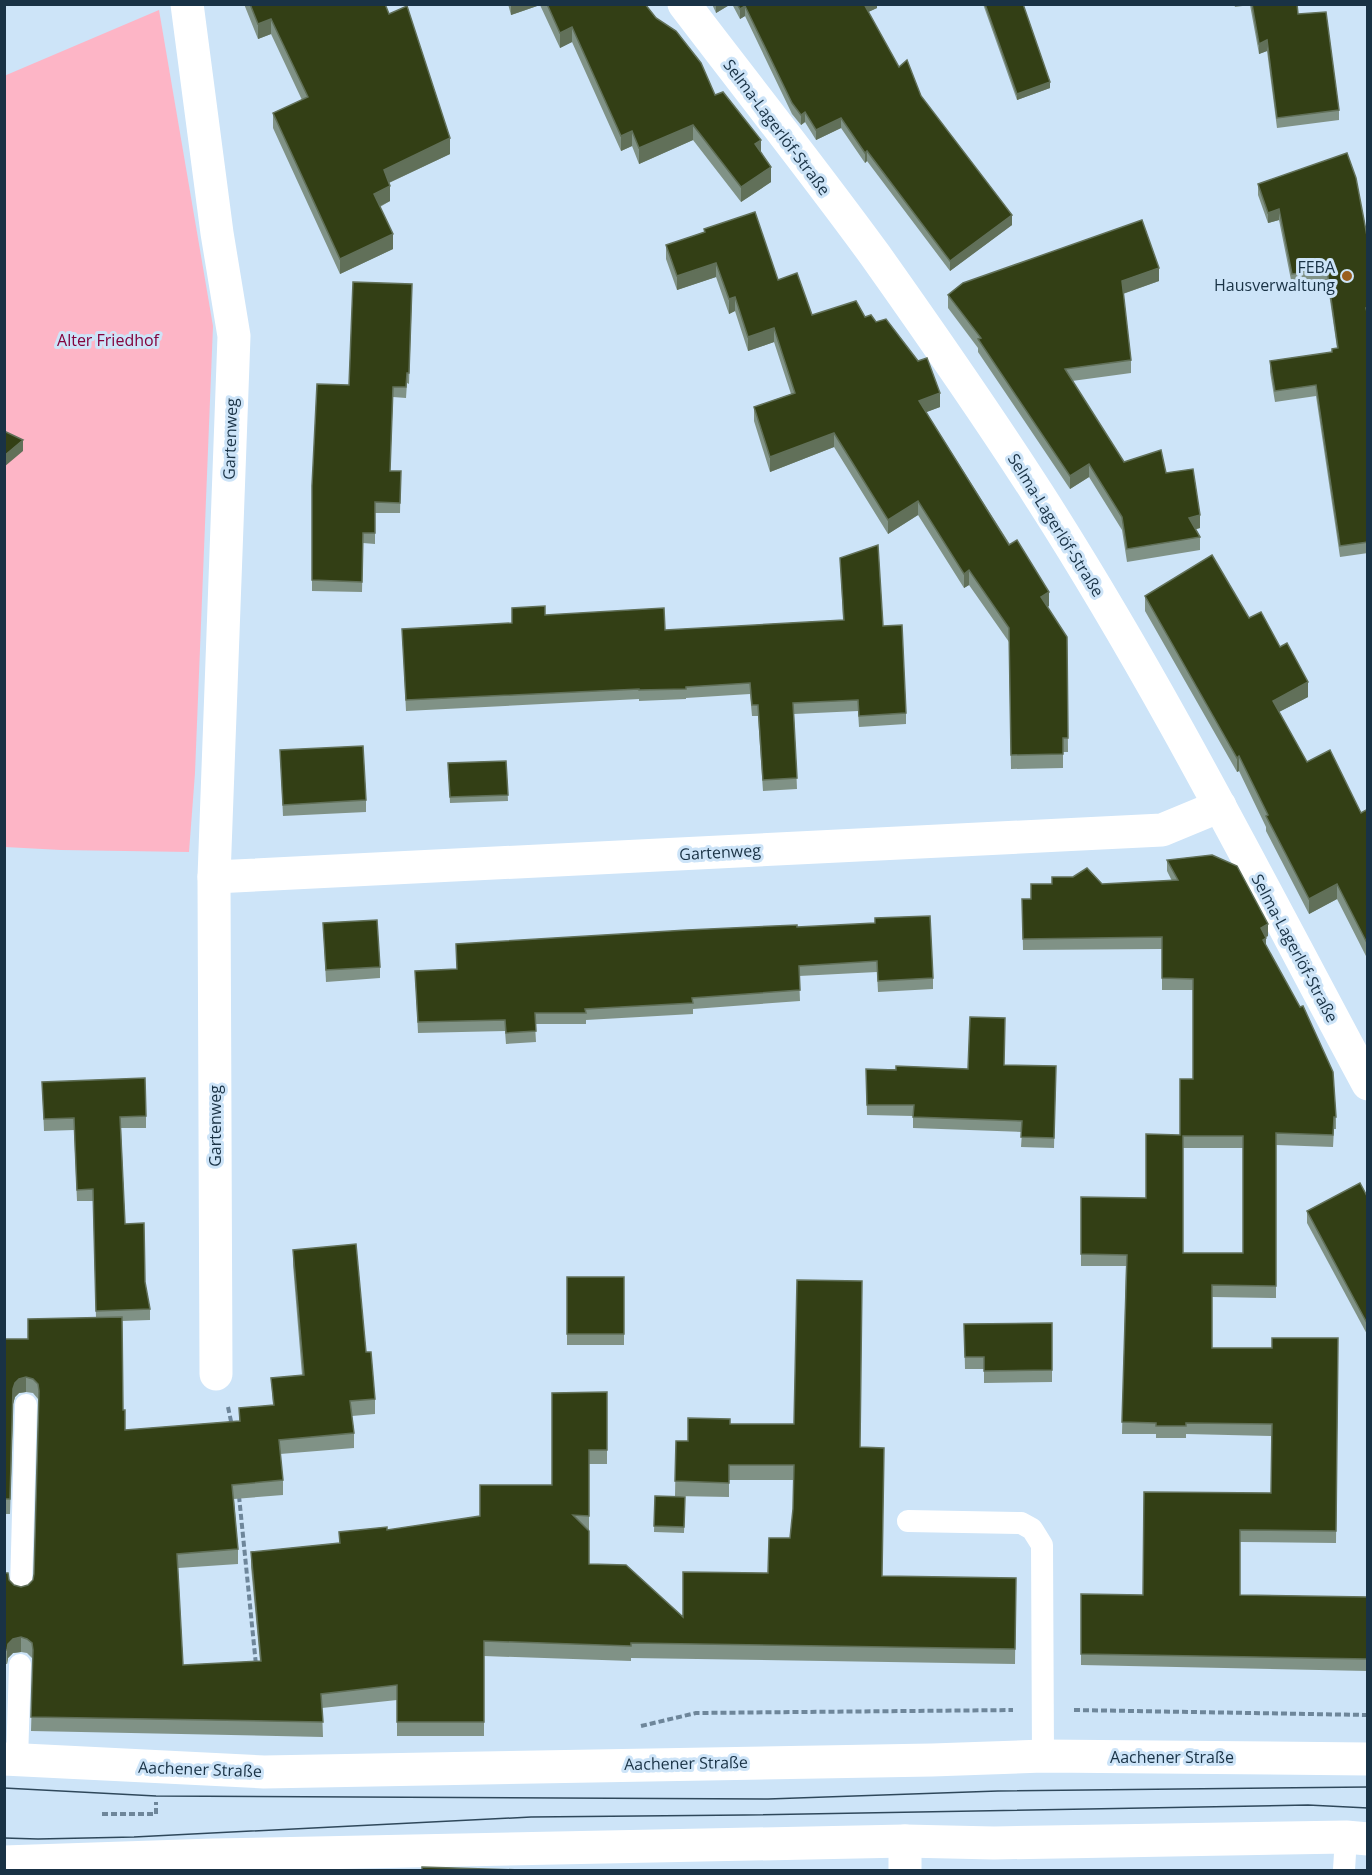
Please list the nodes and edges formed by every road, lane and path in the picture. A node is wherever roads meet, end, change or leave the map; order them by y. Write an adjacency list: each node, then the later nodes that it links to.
1 (187, 4): 4 (street, Gartenweg)
2 (684, 4): 3 (street, Selma-Lagerlöf-Straße)
3 (1220, 806): 4 (street, Gartenweg); 5 (street, Selma-Lagerlöf-Straße)
4 (214, 877): 6 (street, Gartenweg)
5 (1368, 1084)
6 (216, 1374): 8 (path)
7 (26, 1405): 11 (lane)
8 (232, 1427)
9 (238, 1485): 13 (path)
10 (908, 1521): 14 (lane)
11 (21, 1588)
12 (20, 1665): 15 (lane)
13 (256, 1671)
14 (1043, 1756): 15 (street, Aachener Straße); 16 (street, Aachener Straße)
15 (11, 1759)
16 (1368, 1760)
17 (1357, 1838): 18 (street); 21 (lane)
18 (905, 1856): 20 (street)
19 (4, 1862): 20 (street)
20 (212, 1863)
21 (1344, 1870)

